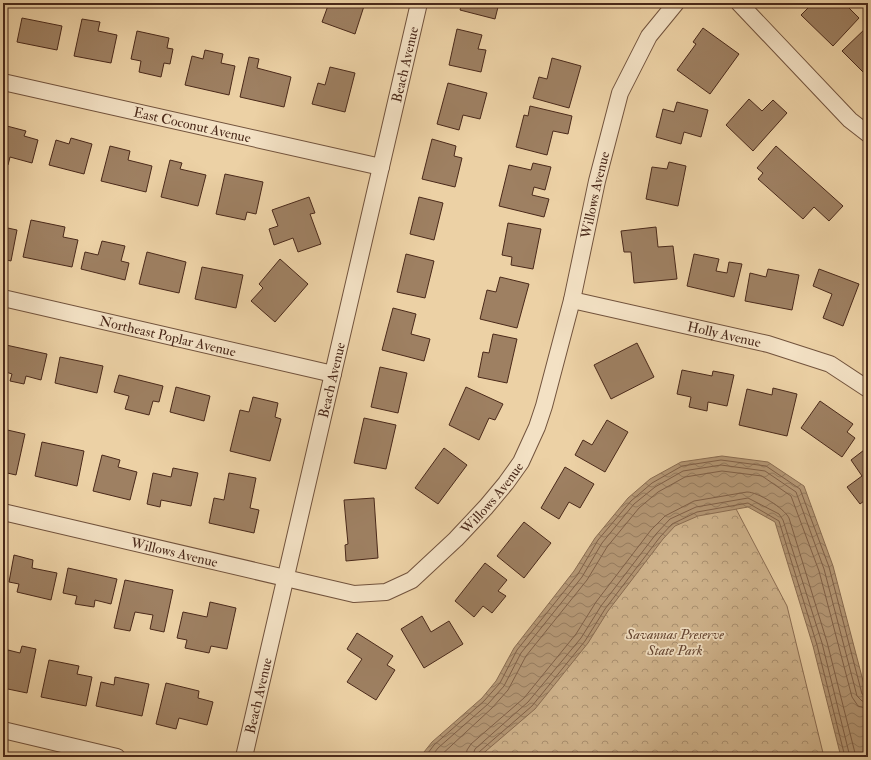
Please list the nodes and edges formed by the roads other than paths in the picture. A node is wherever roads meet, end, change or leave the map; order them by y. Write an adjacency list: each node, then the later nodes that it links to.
1 (419, 3): 6 (street, Beach Avenue)
2 (676, 3): 8 (street, Willows Avenue)
3 (740, 3): 5 (street)
4 (3, 82): 6 (street, East Coconut Avenue)
5 (868, 134)
6 (381, 167): 9 (street, Beach Avenue)
7 (3, 298): 9 (street, Northeast Poplar Avenue)
8 (572, 300): 10 (street, Holly Avenue); 12 (street, Willows Avenue)
9 (333, 374): 12 (street, Beach Avenue)
10 (868, 389)
11 (3, 512): 12 (street, Willows Avenue)
12 (286, 579): 15 (street, Beach Avenue)
13 (3, 730): 14 (street)
14 (117, 757)
15 (244, 757)

